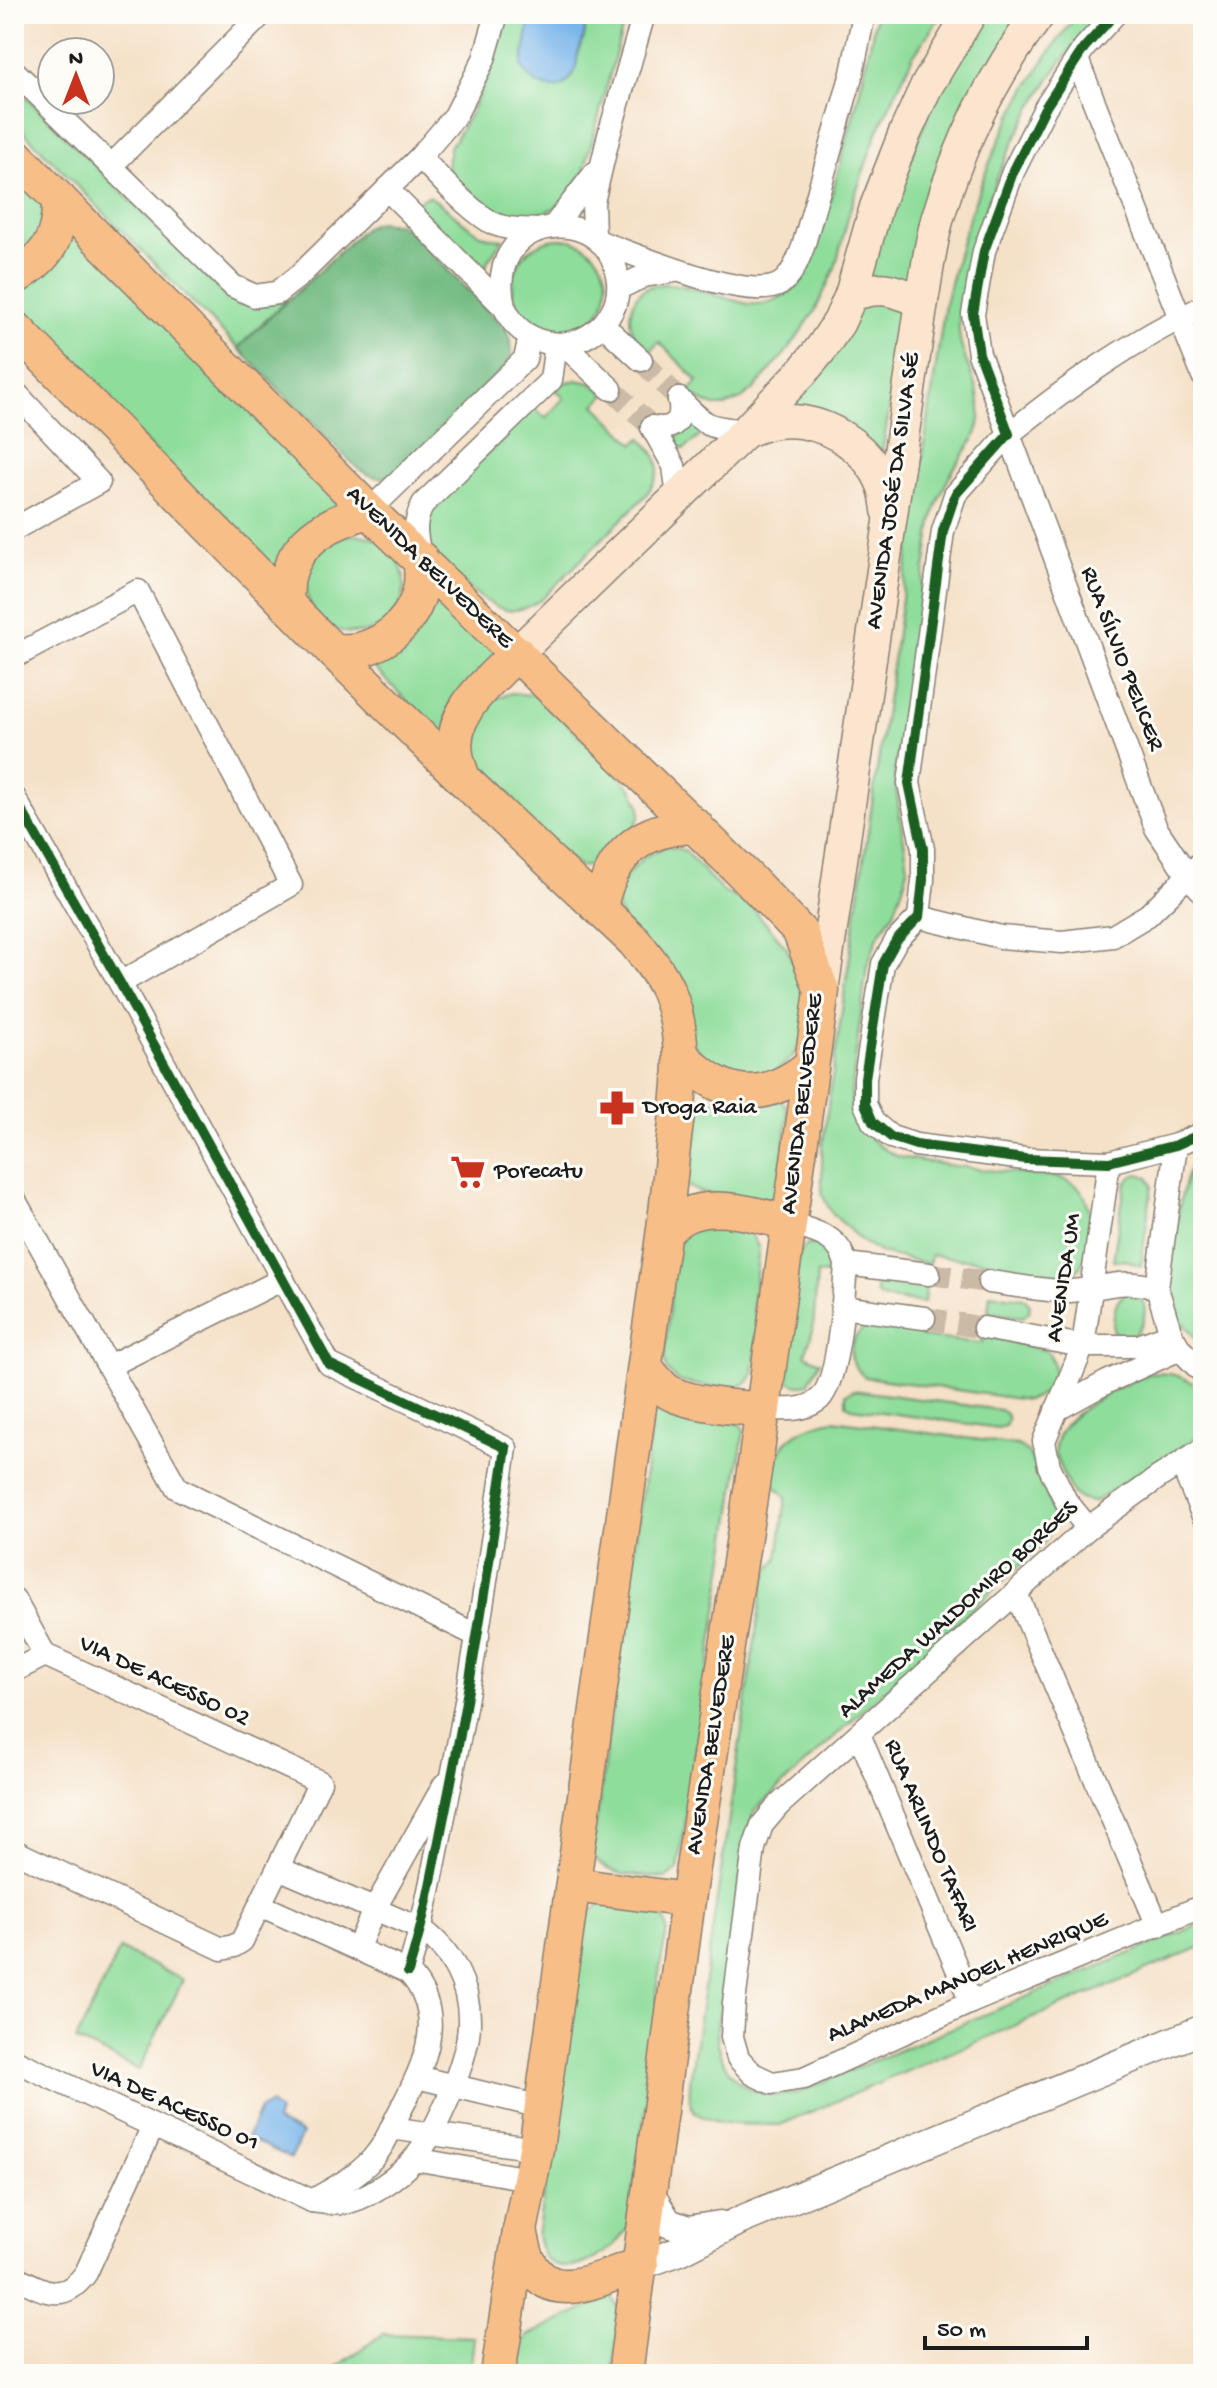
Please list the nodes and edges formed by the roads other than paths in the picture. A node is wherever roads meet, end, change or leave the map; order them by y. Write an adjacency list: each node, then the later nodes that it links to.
1 (262, 14): 13 (street)
2 (497, 14): 12 (street)
3 (644, 14): 10 (street)
4 (864, 14): 18 (street)
5 (970, 14): 21 (main road)
6 (1039, 14): 22 (main road, AVENIDA JOSÉ DA SILVA SÉ)
7 (1115, 14): 8 (street, RUA SÍLVIO PELICER)
8 (1077, 59): 25 (street); 35 (street, RUA SÍLVIO PELICER)
9 (14, 71): 13 (street)
10 (609, 135): 16 (street); 17 (street)
11 (14, 154): 15 (main road, AVENIDA BELVEDERE)
12 (420, 157): 14 (street); 16 (street)
13 (111, 166): 14 (street)
14 (387, 189): 23 (street)
15 (59, 199): 19 (main road); 37 (main road, AVENIDA BELVEDERE)
16 (546, 228): 17 (street); 23 (street)
17 (597, 240): 18 (street); 20 (street)
18 (684, 271): 20 (street)
19 (14, 278)
20 (619, 288): 26 (street)
21 (851, 295): 22 (main road); 34 (main road)
22 (922, 301): 38 (main road, AVENIDA JOSÉ DA SILVA SÉ)
23 (504, 307): 28 (street)
24 (1203, 307): 25 (street)
25 (1181, 317): 31 (street); 35 (street)
26 (603, 325): 29 (street); 30 (street)
27 (14, 327): 41 (main road)
28 (530, 336): 29 (street); 37 (street)
29 (560, 344): 32 (street); 40 (street)
30 (641, 360)
31 (1203, 376)
32 (611, 389)
33 (14, 391): 39 (street)
34 (746, 431): 36 (main road); 36 (street); 38 (main road)
35 (1009, 434): 48 (street, RUA SÍLVIO PELICER); 50 (street)
36 (678, 497): 43 (main road)
37 (369, 511): 40 (main road, AVENIDA BELVEDERE); 41 (main road)
38 (890, 517): 52 (main road, AVENIDA JOSÉ DA SILVA SÉ)
39 (14, 529)
40 (421, 559): 42 (main road); 43 (main road, AVENIDA BELVEDERE)
41 (286, 604): 42 (main road)
42 (333, 651): 45 (main road)
43 (517, 653): 45 (main road); 47 (main road, AVENIDA BELVEDERE)
44 (14, 657): 51 (street)
45 (463, 779): 49 (main road)
46 (14, 797): 51 (street)
47 (696, 826): 49 (main road); 52 (main road, AVENIDA BELVEDERE)
48 (1198, 876): 50 (street)
49 (600, 907): 53 (main road)
50 (919, 917): 57 (street)
51 (120, 983): 63 (street)
52 (822, 991): 54 (main road, AVENIDA BELVEDERE)
53 (682, 1056): 54 (main road); 60 (main road)
54 (811, 1065): 59 (main road, AVENIDA BELVEDERE)
55 (1203, 1133): 56 (street)
56 (1176, 1145): 57 (street); 66 (street)
57 (1109, 1162): 65 (street, AVENIDA UM)
58 (14, 1199): 72 (street)
59 (788, 1223): 60 (main road); 61 (street); 75 (main road, AVENIDA BELVEDERE)
60 (665, 1230): 73 (main road)
61 (846, 1264): 62 (street); 67 (street)
62 (929, 1274)
63 (283, 1279): 72 (street); 83 (street)
64 (989, 1282): 65 (street)
65 (1093, 1287): 66 (street); 71 (street, AVENIDA UM)
66 (1157, 1288): 70 (street)
67 (842, 1307): 68 (street); 75 (street)
68 (924, 1318)
69 (984, 1328): 71 (street)
70 (1176, 1342): 71 (street); 74 (street); 76 (street)
71 (1083, 1346): 76 (street, AVENIDA UM)
72 (109, 1366): 83 (street)
73 (645, 1367): 75 (main road); 90 (main road)
74 (1203, 1373)
75 (763, 1409): 91 (main road, AVENIDA BELVEDERE)
76 (1056, 1410): 80 (street, AVENIDA UM)
77 (1203, 1449): 78 (street, ALAMEDA WALDOMIRO BORGES)
78 (1181, 1463): 79 (street); 80 (street, ALAMEDA WALDOMIRO BORGES)
79 (1203, 1516)
80 (1088, 1528): 81 (street, ALAMEDA WALDOMIRO BORGES)
81 (1016, 1593): 86 (street, ALAMEDA WALDOMIRO BORGES); 95 (street)
82 (14, 1599): 84 (street, VIA DE ACESSO 02)
83 (478, 1636): 87 (street)
84 (45, 1655): 85 (street); 89 (street, VIA DE ACESSO 02)
85 (14, 1671)
86 (859, 1734): 99 (street, RUA ARLINDO TAFARI); 102 (street, ALAMEDA WALDOMIRO BORGES)
87 (454, 1767): 94 (street); 96 (street)
88 (14, 1851): 92 (street)
89 (278, 1868): 92 (street); 94 (street)
90 (573, 1885): 91 (main road); 105 (main road)
91 (688, 1900): 111 (main road, AVENIDA BELVEDERE)
92 (260, 1905): 97 (street)
93 (1203, 1906): 95 (street, ALAMEDA MANOEL HENRIQUE)
94 (374, 1910): 96 (street); 97 (street)
95 (1158, 1926): 99 (street, ALAMEDA MANOEL HENRIQUE)
96 (421, 1929): 98 (street); 104 (street)
97 (357, 1949): 98 (street)
98 (408, 1972): 103 (street)
99 (971, 2002): 102 (street, ALAMEDA MANOEL HENRIQUE)
100 (1203, 2029): 113 (street)
101 (14, 2060): 106 (street, VIA DE ACESSO 01)
102 (753, 2074)
103 (417, 2077): 104 (street); 107 (street)
104 (453, 2086): 105 (street); 108 (street)
105 (541, 2107): 110 (main road)
106 (153, 2126): 112 (street, VIA DE ACESSO 01); 116 (street)
107 (391, 2128): 108 (street); 112 (street)
108 (431, 2134): 109 (street); 110 (street)
109 (414, 2159): 110 (street); 112 (street)
110 (532, 2164): 114 (main road)
111 (650, 2194): 113 (street); 115 (main road, AVENIDA BELVEDERE)
112 (312, 2201)
113 (741, 2220): 115 (street)
114 (520, 2231): 115 (main road); 117 (main road)
115 (641, 2265): 118 (main road, AVENIDA BELVEDERE)
116 (14, 2276)
117 (498, 2374)
118 (625, 2374)

